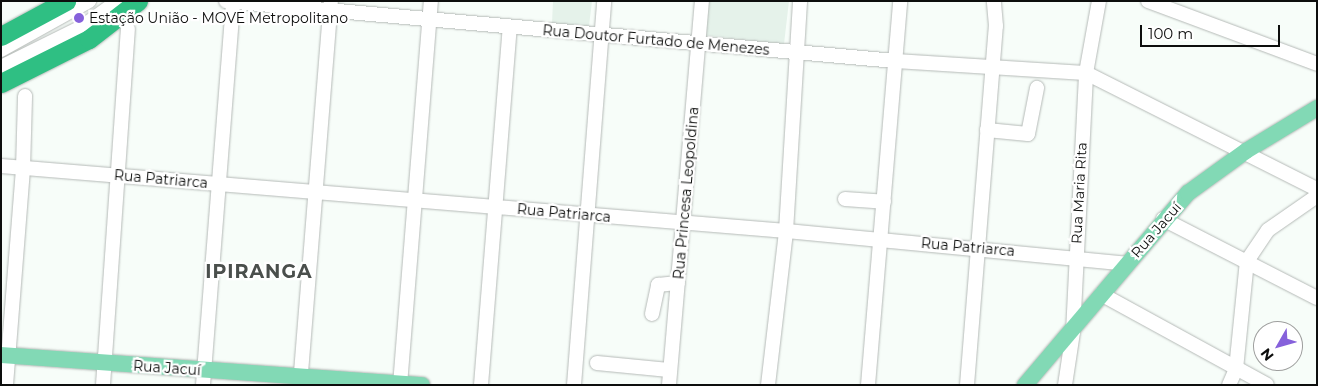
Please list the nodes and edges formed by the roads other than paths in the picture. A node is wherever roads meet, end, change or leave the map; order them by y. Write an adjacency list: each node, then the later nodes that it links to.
1 (66, 1): 19 (highway)
2 (89, 1): 22 (street)
3 (118, 1): 27 (street)
4 (138, 1): 29 (highway)
5 (226, 1): 14 (street, Rua Doutor Furtado de Menezes)
6 (431, 1): 16 (street)
7 (604, 1): 20 (street)
8 (702, 1): 21 (street, Rua Princesa Leopoldina)
9 (800, 1): 23 (street)
10 (900, 1): 24 (street)
11 (994, 1): 26 (street)
12 (1099, 1): 28 (street, Rua Maria Rita)
13 (1148, 1): 25 (street)
14 (233, 2): 15 (street, Rua Doutor Furtado de Menezes); 38 (street)
15 (331, 6): 16 (street, Rua Doutor Furtado de Menezes); 40 (street)
16 (430, 20): 17 (street, Rua Doutor Furtado de Menezes); 43 (street)
17 (510, 28): 20 (street, Rua Doutor Furtado de Menezes); 45 (street)
18 (128, 29): 37 (street)
19 (1, 36)
20 (601, 36): 21 (street, Rua Doutor Furtado de Menezes); 46 (street)
21 (699, 43): 23 (street, Rua Doutor Furtado de Menezes); 48 (street, Rua Princesa Leopoldina)
22 (1, 50)
23 (798, 51): 24 (street, Rua Doutor Furtado de Menezes); 49 (street)
24 (895, 61): 26 (street, Rua Doutor Furtado de Menezes); 44 (street)
25 (1317, 64)
26 (992, 67): 28 (street, Rua Doutor Furtado de Menezes); 33 (street)
27 (1, 68)
28 (1086, 73): 34 (street); 52 (street, Rua Maria Rita)
29 (1, 83)
30 (1037, 88): 33 (street)
31 (25, 96): 36 (street)
32 (1317, 108): 34 (main road, Rua Jacuí)
33 (987, 130): 51 (street)
34 (1246, 151): 39 (street); 47 (main road, Rua Jacuí)
35 (1, 166): 36 (street, Rua Patriarca)
36 (24, 168): 37 (street, Rua Patriarca); 60 (street)
37 (120, 174): 38 (street, Rua Patriarca); 62 (street)
38 (219, 184): 40 (street, Rua Patriarca); 65 (street)
39 (1317, 189)
40 (316, 194): 43 (street, Rua Patriarca); 66 (street)
41 (1317, 196): 53 (street)
42 (845, 198): 44 (street)
43 (415, 200): 45 (street, Rua Patriarca); 67 (street)
44 (884, 202): 50 (street)
45 (498, 207): 46 (street, Rua Patriarca); 71 (street)
46 (586, 214): 48 (street, Rua Patriarca); 72 (street)
47 (1163, 219): 53 (street); 54 (main road, Rua Jacuí)
48 (683, 223): 49 (street, Rua Patriarca); 55 (street, Rua Princesa Leopoldina)
49 (786, 231): 50 (street, Rua Patriarca); 74 (street)
50 (881, 240): 51 (street, Rua Patriarca); 75 (street)
51 (977, 248): 52 (street, Rua Patriarca); 76 (street)
52 (1076, 256): 54 (street, Rua Patriarca); 59 (street, Rua Maria Rita)
53 (1247, 262): 57 (street); 63 (street)
54 (1127, 264): 56 (main road, Rua Jacuí)
55 (678, 283): 58 (street); 64 (street, Rua Princesa Leopoldina)
56 (1101, 294): 59 (main road, Rua Jacuí); 63 (street)
57 (1317, 298)
58 (652, 314)
59 (1073, 332): 77 (main road, Rua Jacuí); 78 (street, Rua Maria Rita)
60 (5, 355): 62 (main road, Rua Jacuí); 68 (street)
61 (597, 363): 64 (street)
62 (105, 364): 65 (main road, Rua Jacuí); 69 (street)
63 (1236, 369): 79 (street); 80 (street)
64 (670, 370): 73 (street, Rua Princesa Leopoldina)
65 (204, 378): 66 (main road, Rua Jacuí)
66 (301, 380): 67 (main road, Rua Jacuí)
67 (400, 384): 70 (main road, Rua Jacuí)
68 (6, 385)
69 (103, 385)
70 (422, 385)
71 (481, 385)
72 (574, 385)
73 (669, 385)
74 (768, 385)
75 (868, 385)
76 (966, 385)
77 (1025, 385)
78 (1065, 385)
79 (1229, 385)
80 (1267, 385)

